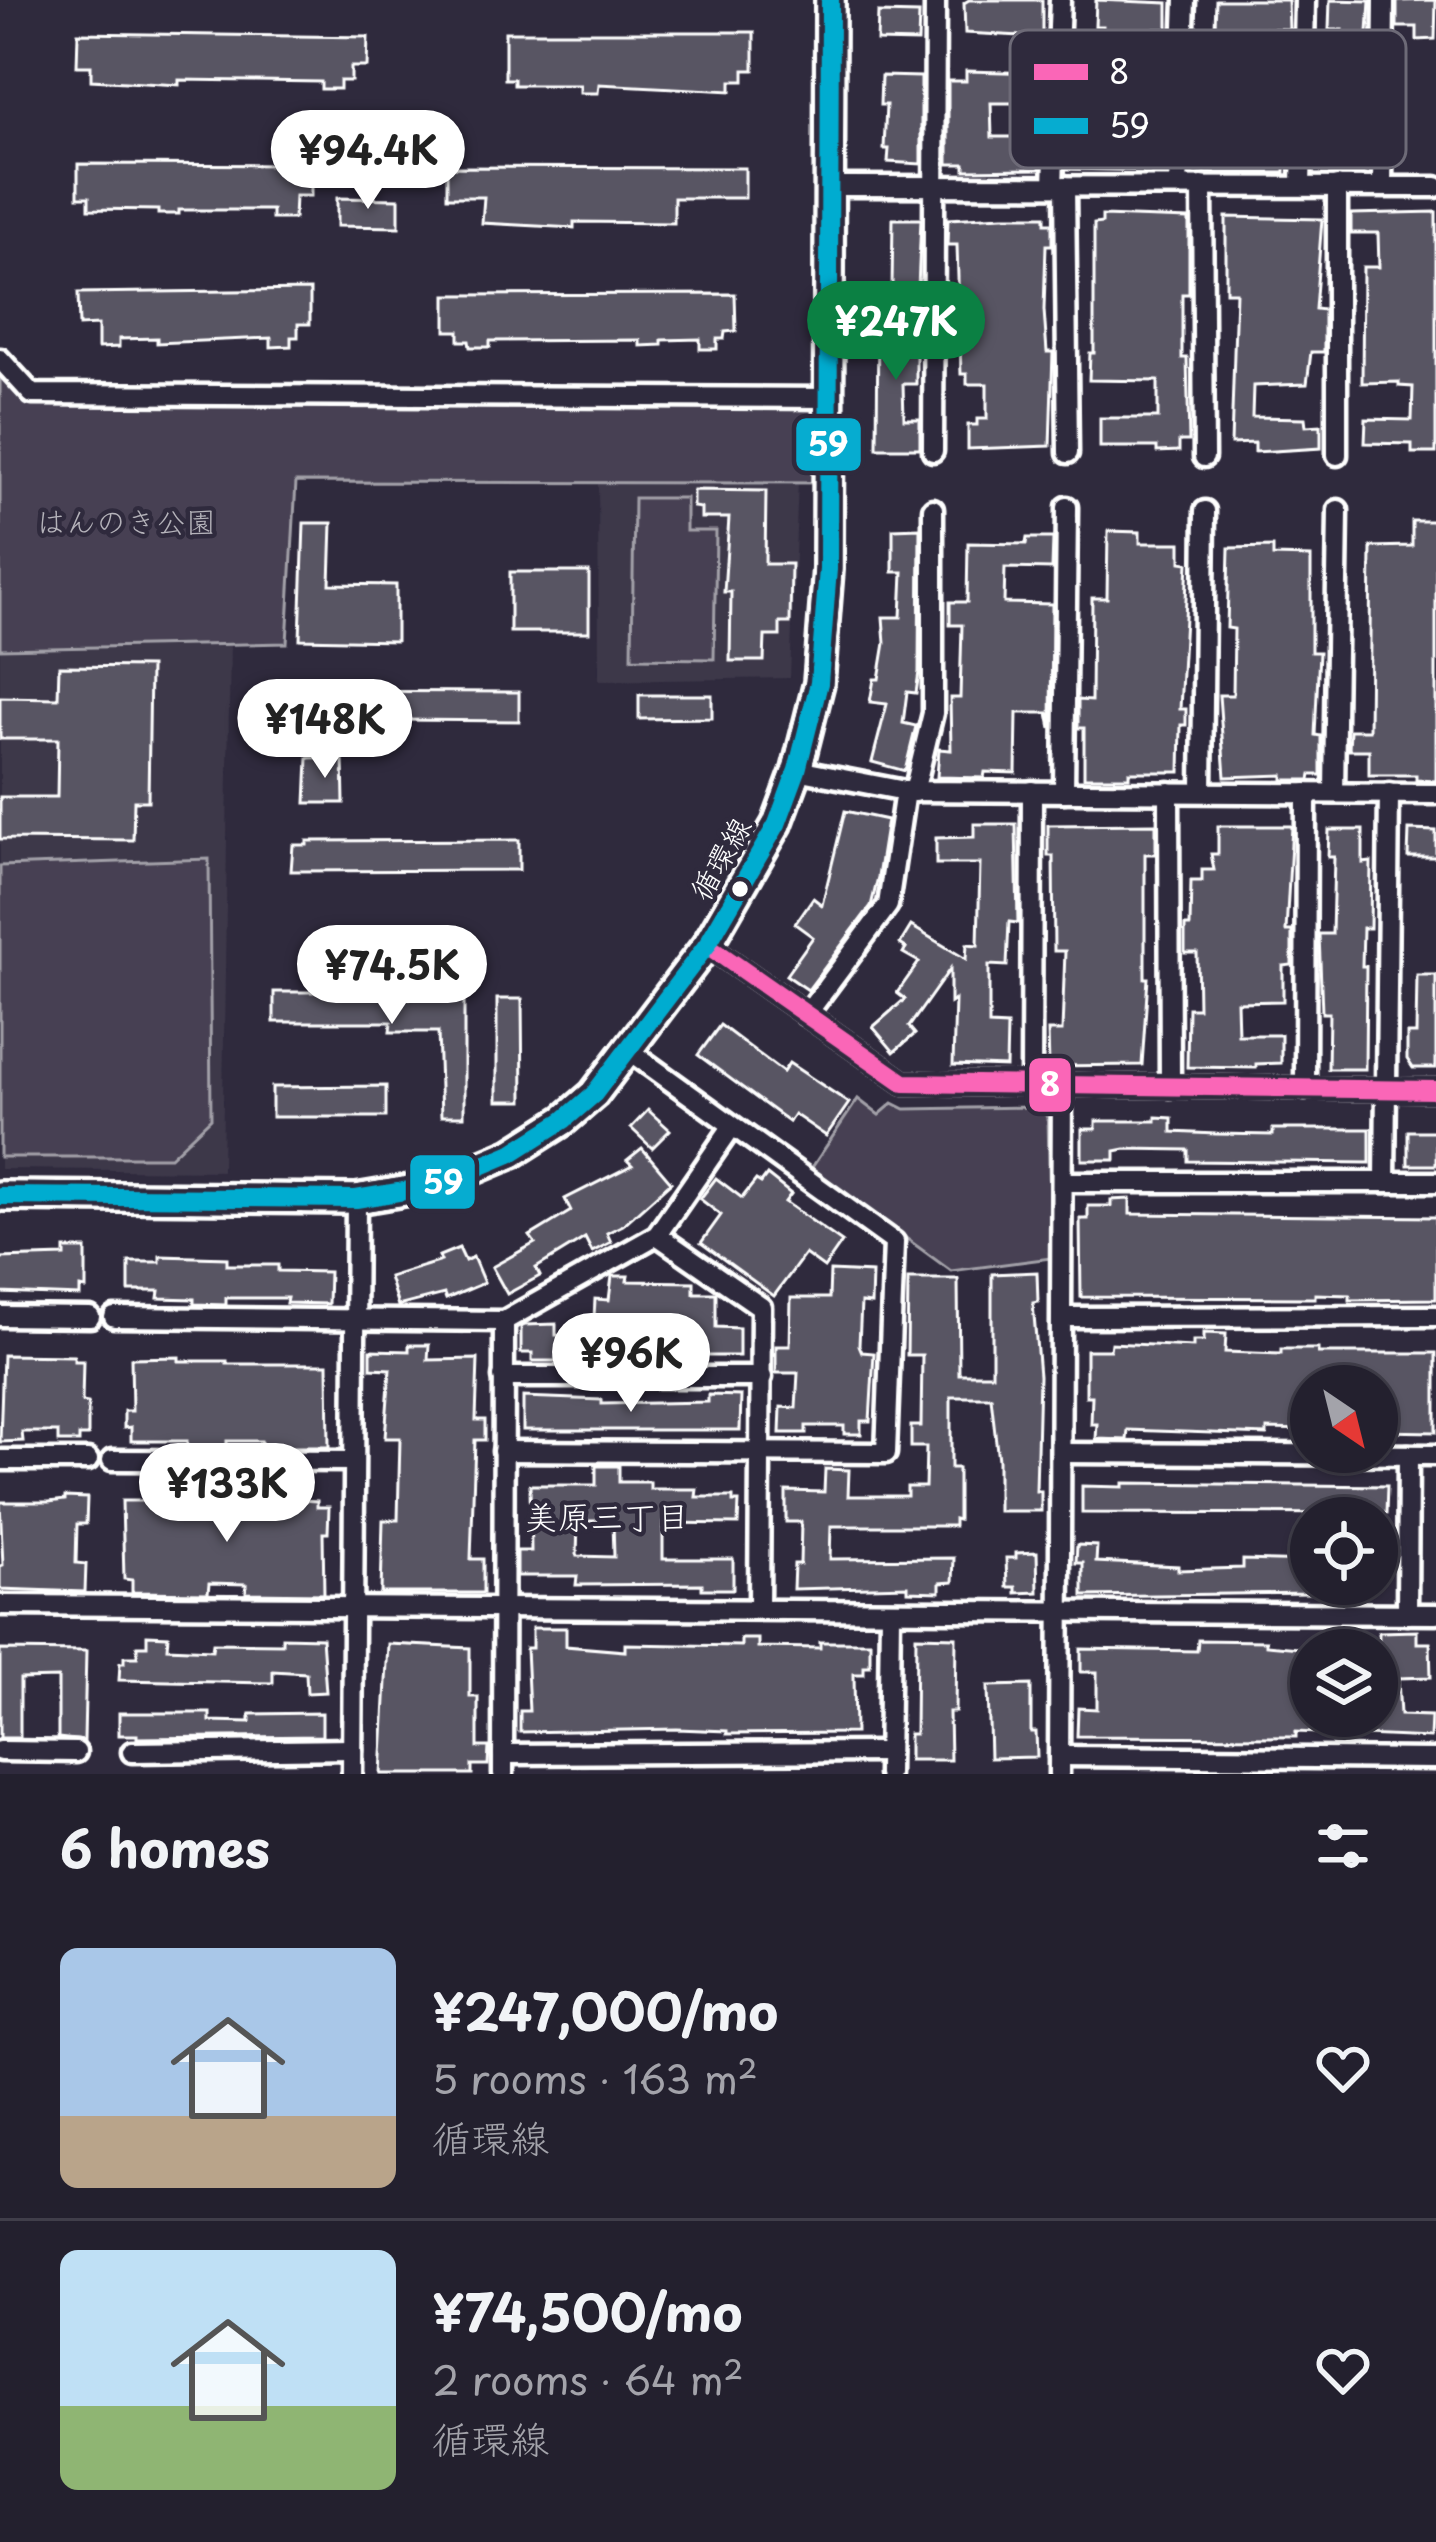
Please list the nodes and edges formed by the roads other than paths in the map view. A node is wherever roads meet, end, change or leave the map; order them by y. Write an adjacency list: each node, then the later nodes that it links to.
1 (830, 0): 17 (street, 循環線)
2 (934, 0): 15 (street)
3 (1060, 0): 7 (street)
4 (1185, 0): 8 (street)
5 (1306, 0): 9 (street)
6 (1384, 0): 10 (street)
7 (1060, 30)
8 (1184, 30)
9 (1305, 30)
10 (1384, 30)
11 (1059, 168): 16 (street)
12 (1179, 168): 18 (street)
13 (1301, 168): 20 (street)
14 (1382, 168): 22 (street)
15 (932, 185): 16 (street); 17 (street); 26 (street)
16 (1059, 185): 18 (street); 27 (street)
17 (828, 186): 25 (street, 循環線)
18 (1178, 186): 19 (street)
19 (1202, 186): 20 (street); 29 (street)
20 (1301, 186): 21 (street)
21 (1337, 186): 22 (street); 28 (street)
22 (1382, 187): 23 (street)
23 (1436, 187)
24 (0, 358): 25 (street)
25 (829, 398): 34 (street, 循環線)
26 (933, 451)
27 (1068, 453)
28 (1337, 455)
29 (1204, 457)
30 (1067, 507): 37 (street)
31 (933, 509): 36 (street)
32 (1338, 510): 41 (street)
33 (1205, 511): 39 (street)
34 (797, 770): 36 (street); 44 (street, 循環線)
35 (1032, 791): 36 (street); 37 (street); 48 (street)
36 (910, 792): 45 (street)
37 (1064, 792): 38 (street)
38 (1169, 792): 39 (street); 49 (street)
39 (1202, 793): 40 (street)
40 (1306, 793): 41 (street); 50 (street)
41 (1334, 793): 42 (street)
42 (1389, 793): 43 (street); 51 (street)
43 (1436, 794)
44 (707, 945): 45 (street); 46 (street, 循環線)
45 (806, 1015): 48 (street)
46 (628, 1050): 53 (street); 58 (street, 循環線)
47 (1062, 1086): 48 (street); 49 (street); 54 (street)
48 (1031, 1087)
49 (1170, 1087): 50 (street)
50 (1305, 1089): 51 (street)
51 (1386, 1090): 52 (street); 55 (street)
52 (1436, 1090)
53 (731, 1128): 59 (street); 70 (street)
54 (1064, 1182): 55 (street); 61 (street)
55 (1385, 1182): 56 (street)
56 (1436, 1182)
57 (0, 1196): 58 (street, 循環線)
58 (356, 1199): 65 (street)
59 (657, 1234): 66 (street); 68 (street)
60 (0, 1316): 63 (street)
61 (1063, 1316): 62 (street); 71 (street)
62 (1436, 1316)
63 (90, 1317)
64 (114, 1317): 65 (street)
65 (353, 1319): 66 (street); 77 (street)
66 (504, 1321): 67 (street)
67 (503, 1377): 68 (street); 69 (street)
68 (762, 1377): 70 (street)
69 (503, 1451): 70 (street); 80 (street)
70 (760, 1452): 81 (street)
71 (1062, 1453): 72 (street); 82 (street)
72 (1408, 1455): 73 (street); 84 (street)
73 (1436, 1455)
74 (0, 1460): 75 (street)
75 (88, 1460)
76 (112, 1460): 77 (street)
77 (353, 1461): 79 (street)
78 (0, 1605): 79 (street)
79 (351, 1607): 80 (street); 86 (street)
80 (503, 1608): 81 (street); 92 (street)
81 (760, 1609): 83 (street)
82 (1060, 1610): 83 (street); 84 (street); 93 (street)
83 (890, 1612): 90 (street)
84 (1407, 1614): 85 (street)
85 (1436, 1614)
86 (352, 1749): 88 (street); 94 (street)
87 (0, 1751): 89 (street)
88 (132, 1751)
89 (76, 1752)
90 (889, 1752): 92 (street); 95 (street)
91 (1436, 1759): 93 (street)
92 (503, 1764)
93 (1059, 1765)
94 (352, 1774)
95 (888, 1774)

